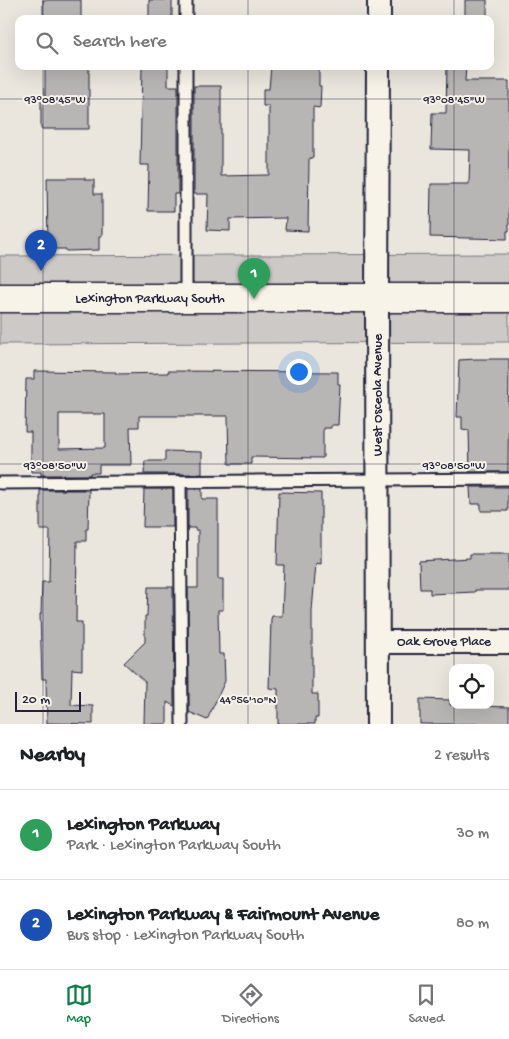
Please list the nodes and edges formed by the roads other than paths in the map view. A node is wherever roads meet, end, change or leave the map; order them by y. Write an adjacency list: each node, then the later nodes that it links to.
1 (186, 0): 3 (lane)
2 (379, 0): 4 (street)
3 (186, 15)
4 (379, 15)
5 (186, 70): 9 (lane)
6 (378, 70): 10 (street, West Osceola Avenue)
7 (0, 298): 9 (main road, Lexington Parkway South)
8 (509, 298): 10 (main road, Lexington Parkway South)
9 (186, 299): 10 (main road, Lexington Parkway South)
10 (377, 299): 11 (street, West Osceola Avenue)
11 (378, 479): 12 (lane); 14 (lane); 15 (street, West Osceola Avenue)
12 (509, 479)
13 (0, 483): 14 (lane)
14 (180, 483): 17 (lane)
15 (379, 642): 16 (street, Oak Grove Place); 18 (street, West Osceola Avenue)
16 (509, 642)
17 (182, 724)
18 (378, 724)

